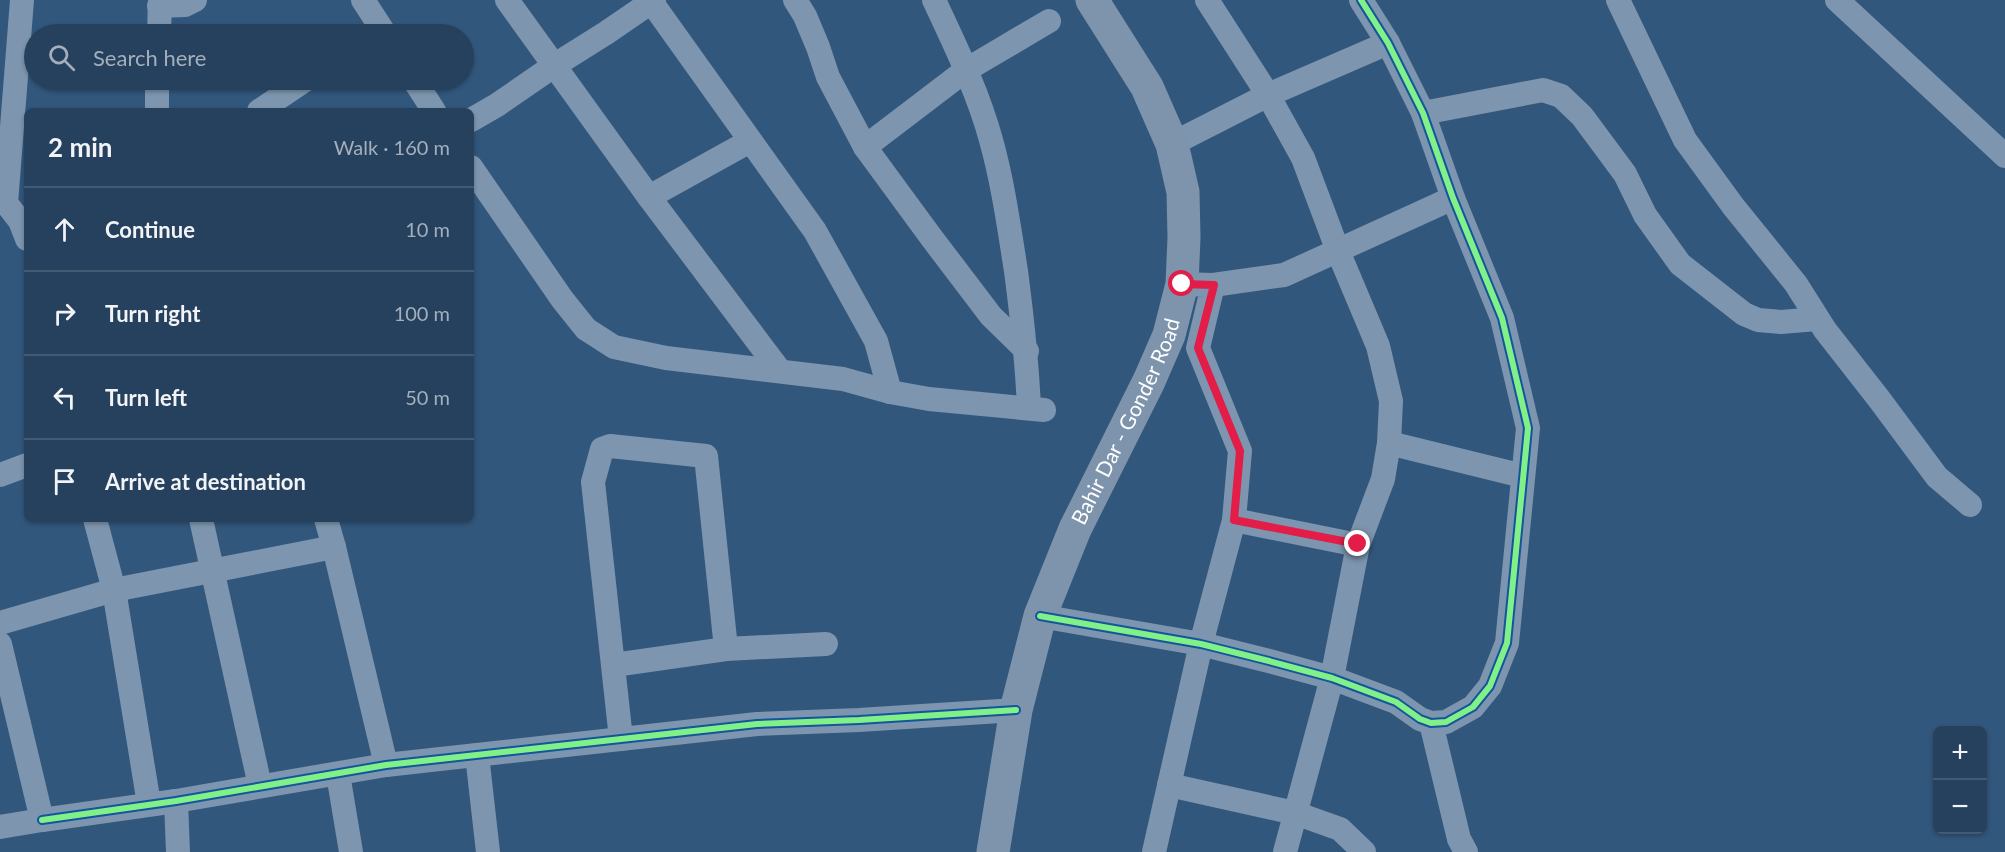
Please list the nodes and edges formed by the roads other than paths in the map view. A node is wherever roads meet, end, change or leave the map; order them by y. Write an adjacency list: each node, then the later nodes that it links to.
1 (22, 0): 36 (street)
2 (195, 0): 13 (street)
3 (363, 0): 16 (street)
4 (507, 0): 18 (street)
5 (795, 0): 31 (street)
6 (934, 0): 19 (street)
7 (1092, 0): 30 (highway, Bahir Dar - Gonder Road)
8 (1207, 0): 23 (street)
9 (1361, 0): 17 (street)
10 (1618, 0): 40 (street)
11 (1837, 0): 32 (street)
12 (652, 1): 18 (street); 29 (street)
13 (160, 3): 15 (street)
14 (1049, 21): 19 (street)
15 (159, 24)
16 (375, 24)
17 (1388, 43): 23 (street); 27 (street)
18 (555, 65): 28 (street); 34 (street)
19 (966, 70): 31 (street); 41 (street)
20 (157, 90): 24 (street)
21 (290, 90): 25 (street)
22 (420, 90): 26 (street)
23 (1268, 95): 30 (street); 38 (street)
24 (157, 108)
25 (263, 108)
26 (432, 108)
27 (1423, 112): 35 (street); 40 (street)
28 (474, 118)
29 (750, 141): 34 (street); 43 (street)
30 (1172, 144): 39 (highway, Bahir Dar - Gonder Road)
31 (865, 147): 41 (street)
32 (2005, 156)
33 (474, 171): 42 (street)
34 (650, 197): 42 (street)
35 (1453, 198): 38 (street); 47 (street)
36 (11, 201): 37 (street)
37 (24, 231)
38 (1338, 251): 39 (street); 44 (street)
39 (1198, 285): 49 (street); 57 (highway, Bahir Dar - Gonder Road)
40 (1817, 319): 48 (street)
41 (1027, 351): 43 (street)
42 (780, 371): 43 (street)
43 (890, 392)
44 (1389, 443): 47 (street); 53 (street)
45 (24, 466): 46 (street)
46 (0, 474)
47 (1524, 476): 66 (street)
48 (1970, 505)
49 (1234, 520): 53 (street); 61 (street)
50 (96, 522): 56 (street)
51 (202, 522): 55 (street)
52 (327, 522): 54 (street)
53 (1358, 544): 64 (street)
54 (334, 547): 55 (street); 69 (street)
55 (214, 572): 56 (street); 72 (street)
56 (114, 590): 58 (street); 74 (street)
57 (1041, 616): 61 (street); 65 (highway, Bahir Dar - Gonder Road)
58 (0, 623)
59 (0, 644): 76 (street)
60 (826, 644): 62 (street)
61 (1202, 644): 64 (street); 71 (street)
62 (726, 649): 63 (street); 63 (street)
63 (614, 665): 67 (street)
64 (1332, 678): 66 (street); 75 (street)
65 (1016, 710): 67 (street); 81 (highway, Bahir Dar - Gonder Road)
66 (1431, 723): 85 (street)
67 (621, 739): 68 (street)
68 (477, 755): 69 (street); 80 (street)
69 (386, 765): 70 (street)
70 (338, 774): 72 (street); 79 (street)
71 (1169, 785): 75 (street); 82 (street)
72 (260, 786): 73 (street)
73 (176, 801): 74 (street); 78 (street)
74 (149, 804): 76 (street)
75 (1295, 813): 83 (street); 84 (street)
76 (42, 820): 77 (street)
77 (0, 827)
78 (178, 852)
79 (351, 852)
80 (488, 852)
81 (993, 852)
82 (1154, 852)
83 (1285, 852)
84 (1364, 852)
85 (1466, 852)

